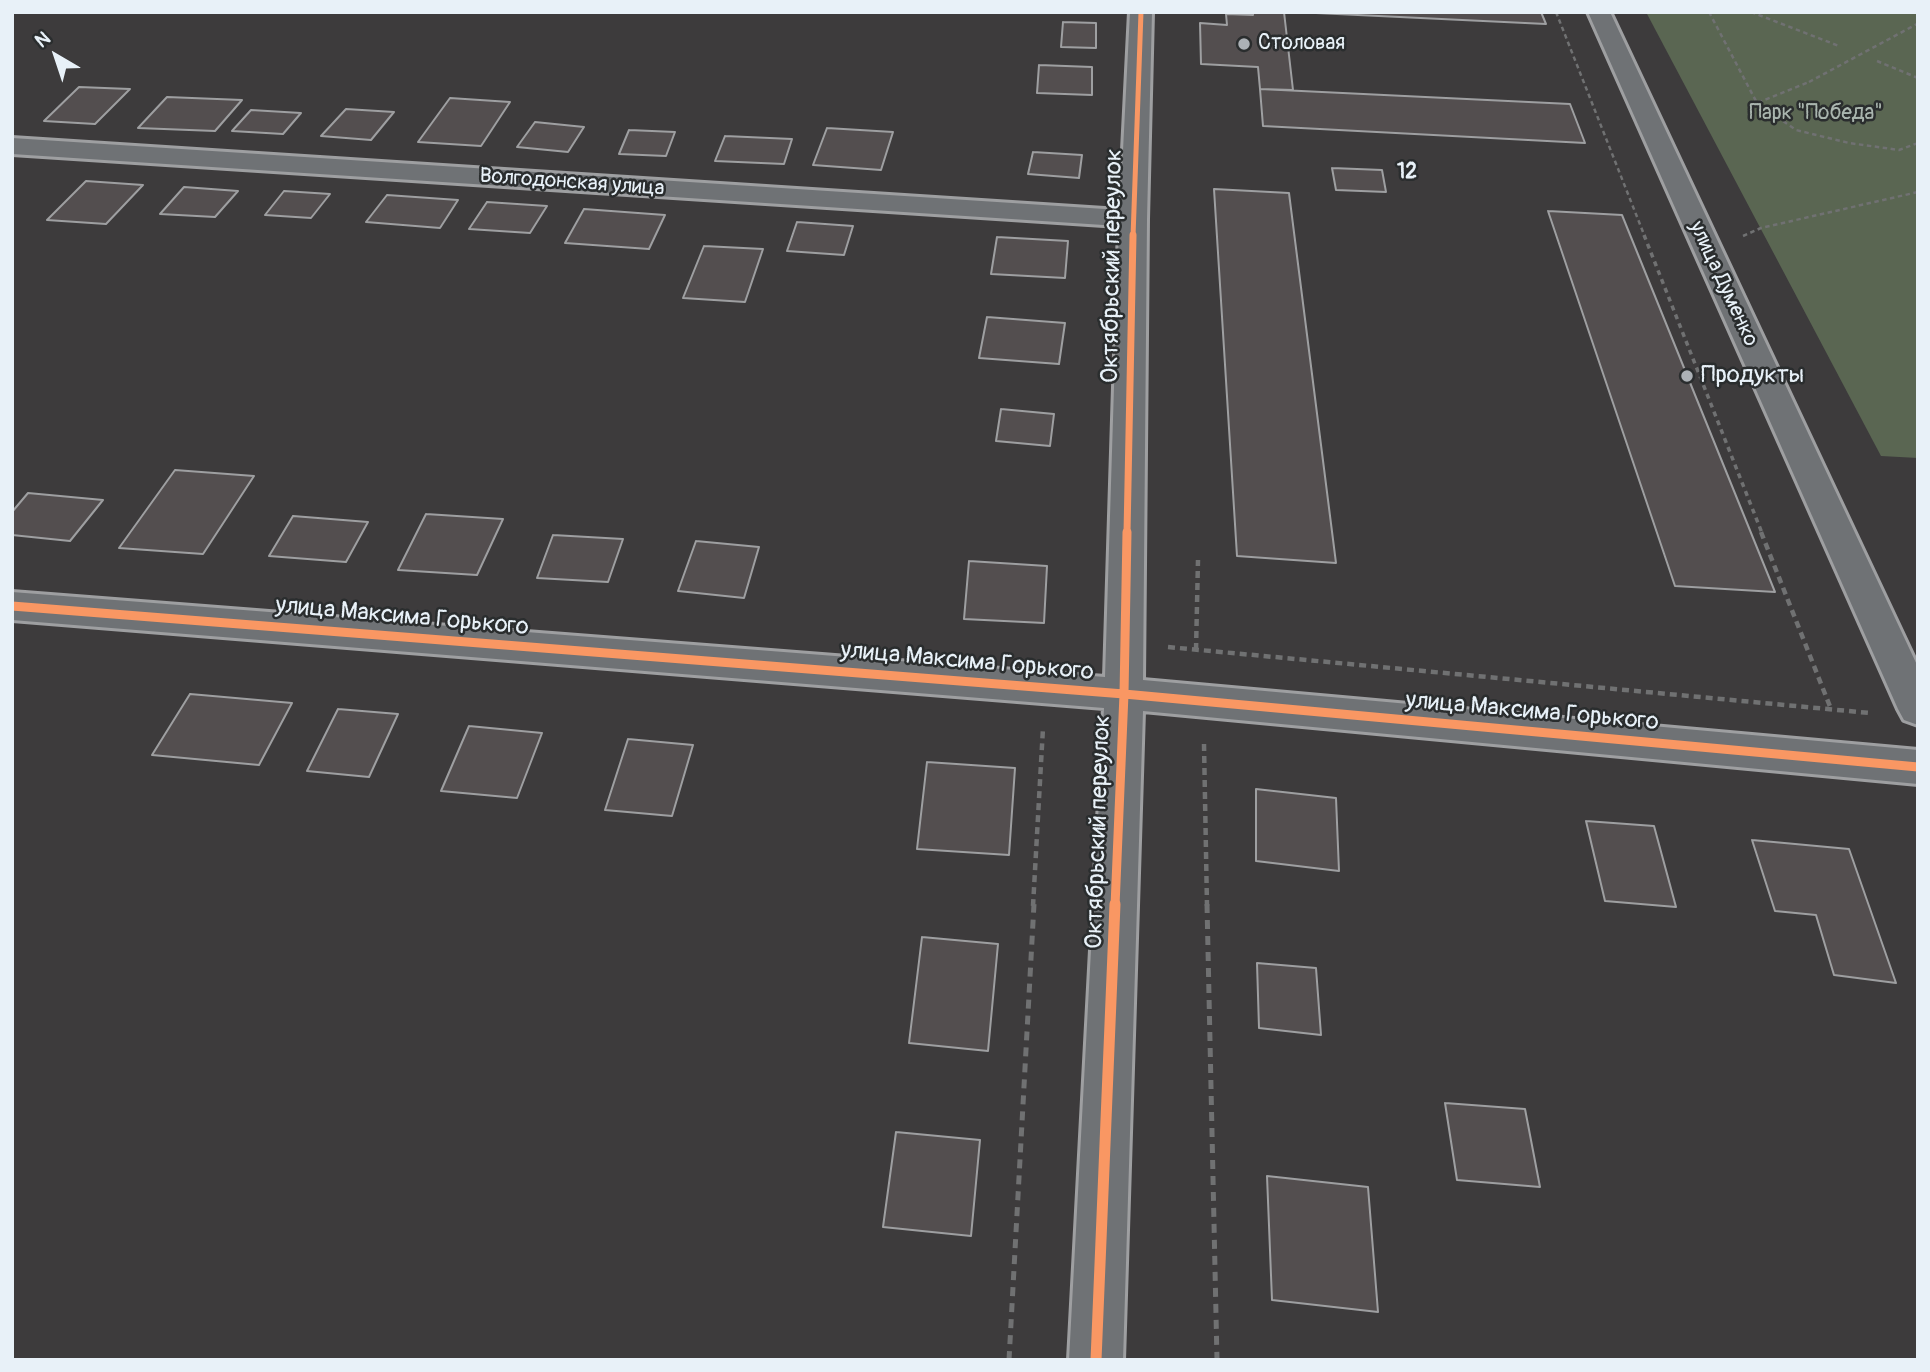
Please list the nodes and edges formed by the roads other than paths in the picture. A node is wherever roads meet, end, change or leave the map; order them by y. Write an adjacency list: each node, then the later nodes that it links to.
1 (1141, 12): 4 (street, Октябрьский переулок)
2 (1599, 12): 7 (street, улица Думенко)
3 (12, 146): 4 (street, Волгодонская улица)
4 (1133, 219): 6 (street, Октябрьский переулок)
5 (12, 606): 6 (street, улица Максима Горького)
6 (1124, 694): 8 (street, улица Максима Горького); 9 (street, Октябрьский переулок)
7 (1918, 709)
8 (1918, 767)
9 (1096, 1360)

